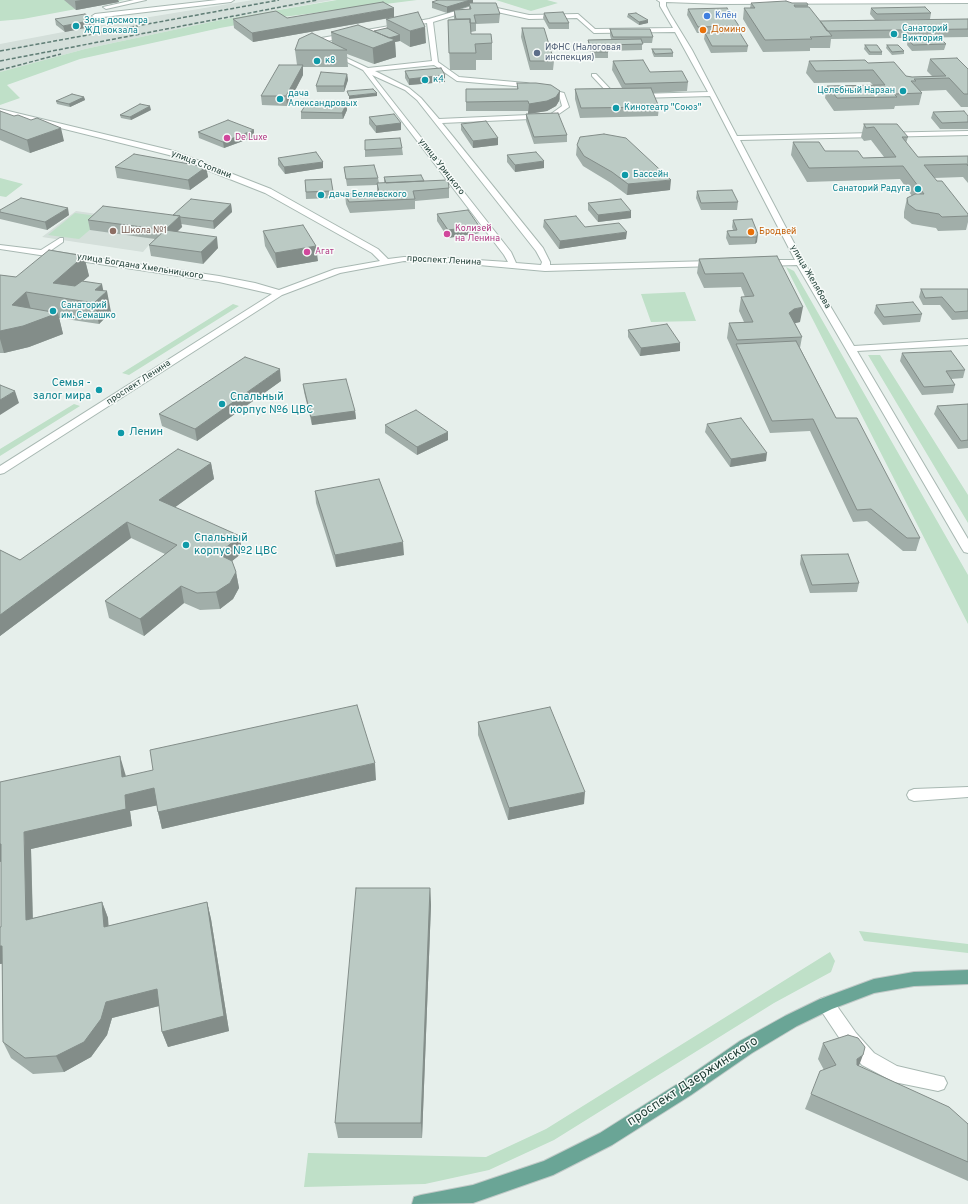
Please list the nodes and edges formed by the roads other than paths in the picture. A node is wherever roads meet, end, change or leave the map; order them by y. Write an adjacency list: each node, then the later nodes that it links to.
1 (143, 0): 8 (street)
2 (231, 0): 8 (street)
3 (660, 0): 4 (street)
4 (663, 0): 5 (street); 11 (street, улица Желябова)
5 (865, 1): 6 (street); 7 (street)
6 (968, 1)
7 (869, 9)
8 (109, 13): 9 (street)
9 (95, 16)
10 (430, 22): 11 (street); 12 (street); 14 (street)
11 (677, 30): 17 (street, улица Желябова)
12 (324, 49)
13 (331, 52): 15 (street)
14 (435, 63): 15 (street); 21 (street)
15 (366, 70): 21 (street); 31 (street, улица Урицкого)
16 (594, 75): 18 (street)
17 (712, 94): 19 (street); 23 (street, улица Желябова)
18 (627, 96)
19 (634, 96)
20 (0, 111): 27 (street, улица Стопани)
21 (438, 121): 32 (street)
22 (968, 133): 23 (street)
23 (735, 138): 28 (street, улица Желябова)
24 (60, 240): 26 (street)
25 (0, 247): 26 (street, улица Богдана Хмельницкого)
26 (43, 253): 33 (street, улица Богдана Хмельницкого)
27 (385, 261): 31 (street, проспект Ленина); 33 (street, проспект Ленина)
28 (800, 262): 29 (street); 35 (street, улица Желябова)
29 (752, 263)
30 (723, 264): 32 (street, проспект Ленина)
31 (511, 266): 32 (street, проспект Ленина)
32 (545, 268)
33 (279, 293): 36 (street, проспект Ленина)
34 (968, 342): 35 (street)
35 (852, 349): 37 (street, улица Желябова)
36 (0, 471)
37 (968, 549)
38 (968, 792): 39 (street)
39 (914, 795)
40 (968, 977): 41 (main road, проспект Дзержинского)
41 (826, 1004): 42 (street); 43 (main road, проспект Дзержинского)
42 (938, 1083)
43 (421, 1204)

